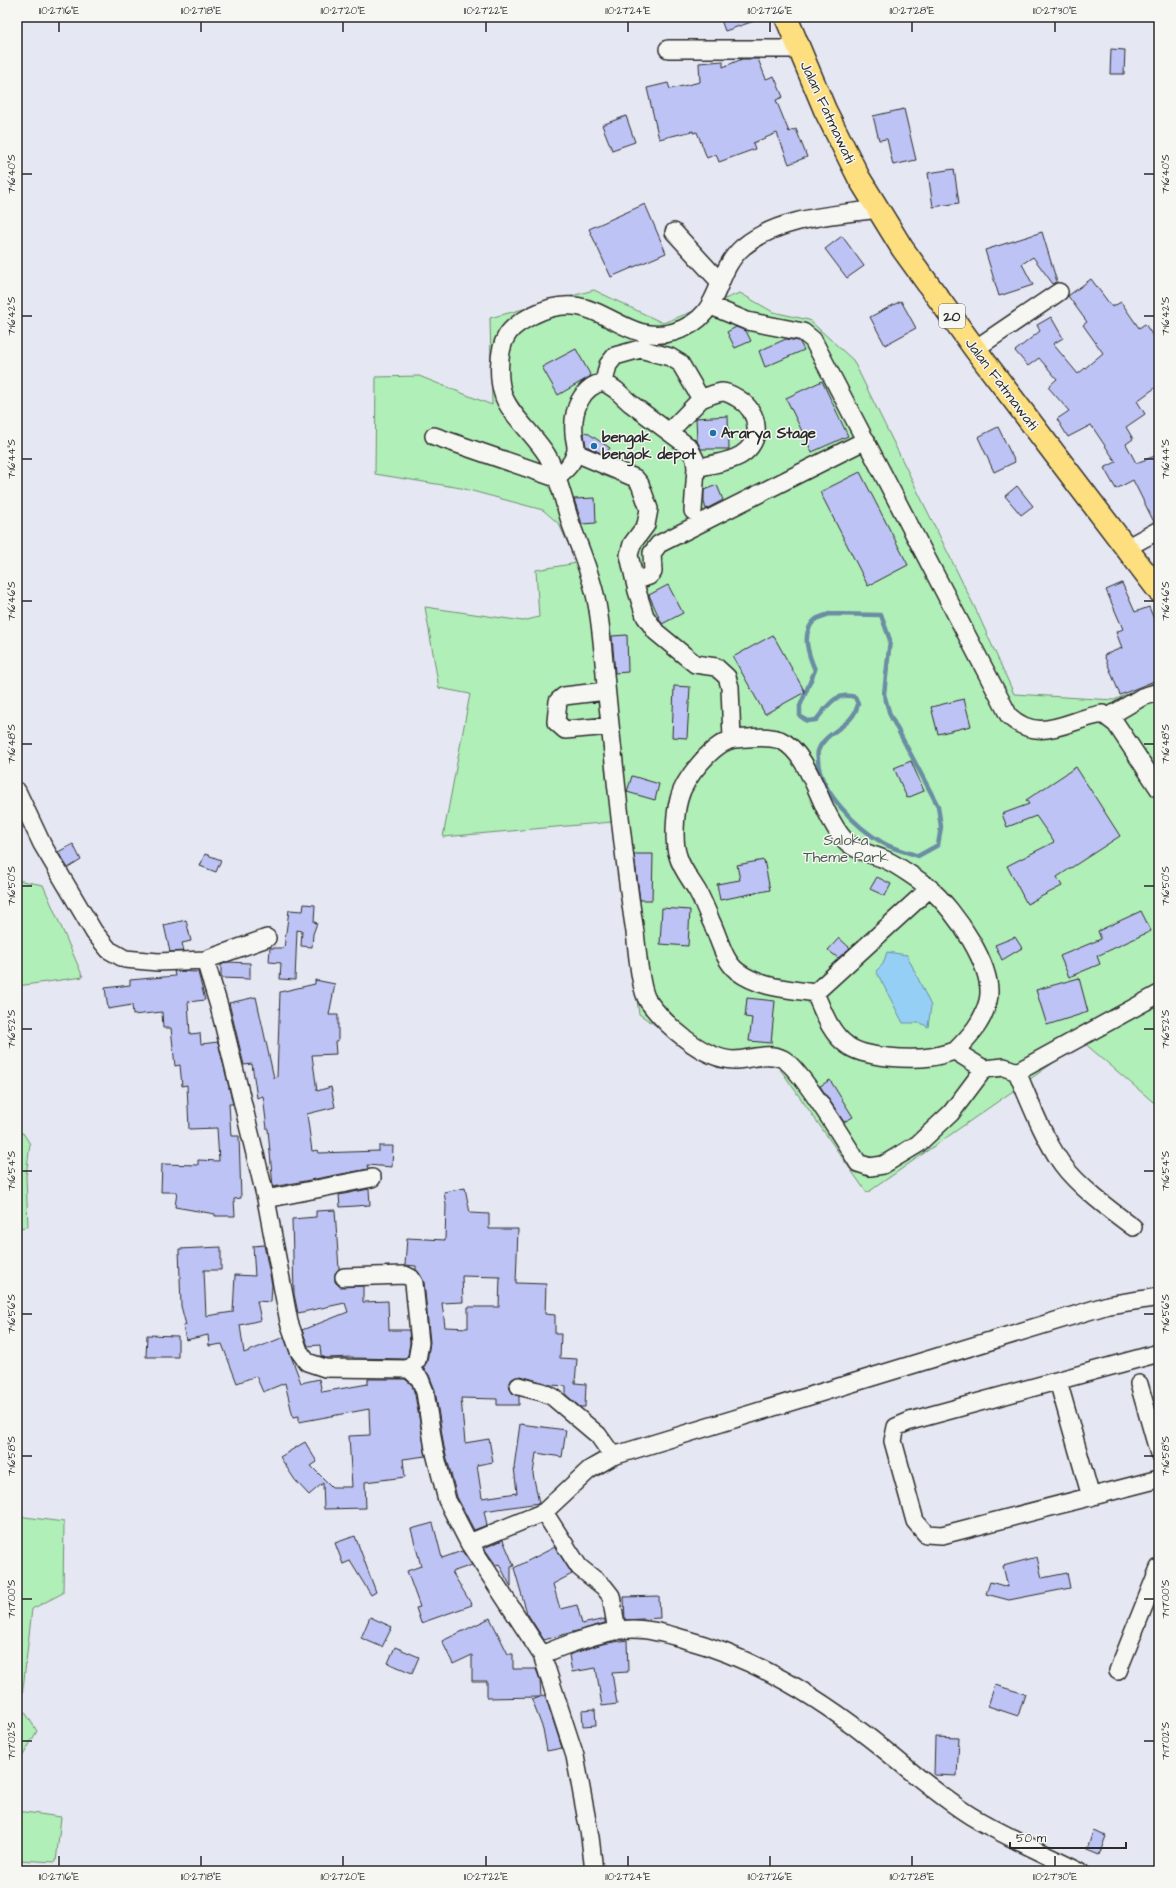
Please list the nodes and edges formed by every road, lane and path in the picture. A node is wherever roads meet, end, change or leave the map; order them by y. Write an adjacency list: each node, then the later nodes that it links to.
1 (786, 17): 3 (highway, Jalan Fatmawati / 20)
2 (668, 49): 3 (street)
3 (799, 49): 4 (highway, Jalan Fatmawati / 20)
4 (879, 209): 6 (street); 9 (highway, Jalan Fatmawati / 20)
5 (674, 232): 6 (street)
6 (720, 282): 8 (street)
7 (1059, 292): 9 (street)
8 (711, 306): 14 (street); 17 (street)
9 (976, 349): 20 (highway, Jalan Fatmawati / 20)
10 (604, 382): 11 (street); 12 (street); 15 (street)
11 (701, 399): 12 (street); 16 (street)
12 (669, 432): 16 (street)
13 (434, 436): 17 (street)
14 (866, 440): 21 (street); 25 (street)
15 (576, 453): 17 (street); 21 (street)
16 (696, 468): 18 (street)
17 (556, 478): 23 (street)
18 (693, 512)
19 (1159, 530): 20 (street)
20 (1128, 547): 22 (highway, Jalan Fatmawati / 20)
21 (635, 581): 27 (street)
22 (1159, 591)
23 (606, 691): 26 (street); 26 (street)
24 (1159, 692): 25 (street)
25 (1108, 717): 28 (street)
26 (610, 726): 36 (street)
27 (732, 739): 30 (street); 33 (street)
28 (1159, 789)
29 (17, 791): 32 (street)
30 (930, 888): 33 (street); 35 (street)
31 (267, 938): 32 (street)
32 (205, 960): 39 (street)
33 (815, 993): 35 (street)
34 (1159, 994): 37 (street)
35 (955, 1051): 36 (street)
36 (984, 1069): 37 (street)
37 (1017, 1072): 40 (street)
38 (372, 1178): 39 (street)
39 (266, 1199): 44 (street)
40 (1133, 1227)
41 (344, 1277): 44 (street)
42 (1159, 1297): 49 (street)
43 (1159, 1353): 45 (street)
44 (409, 1370): 53 (street)
45 (1058, 1380): 51 (street); 51 (street)
46 (1139, 1384): 48 (street)
47 (519, 1386): 49 (street)
48 (1159, 1454)
49 (613, 1456): 52 (street)
50 (1159, 1479): 51 (street)
51 (1091, 1497)
52 (544, 1512): 53 (street); 55 (street)
53 (469, 1543): 56 (street)
54 (1159, 1568): 57 (street)
55 (617, 1631): 56 (street); 59 (street)
56 (542, 1655): 58 (street)
57 (1118, 1670)
58 (594, 1871)
59 (1080, 1871)

